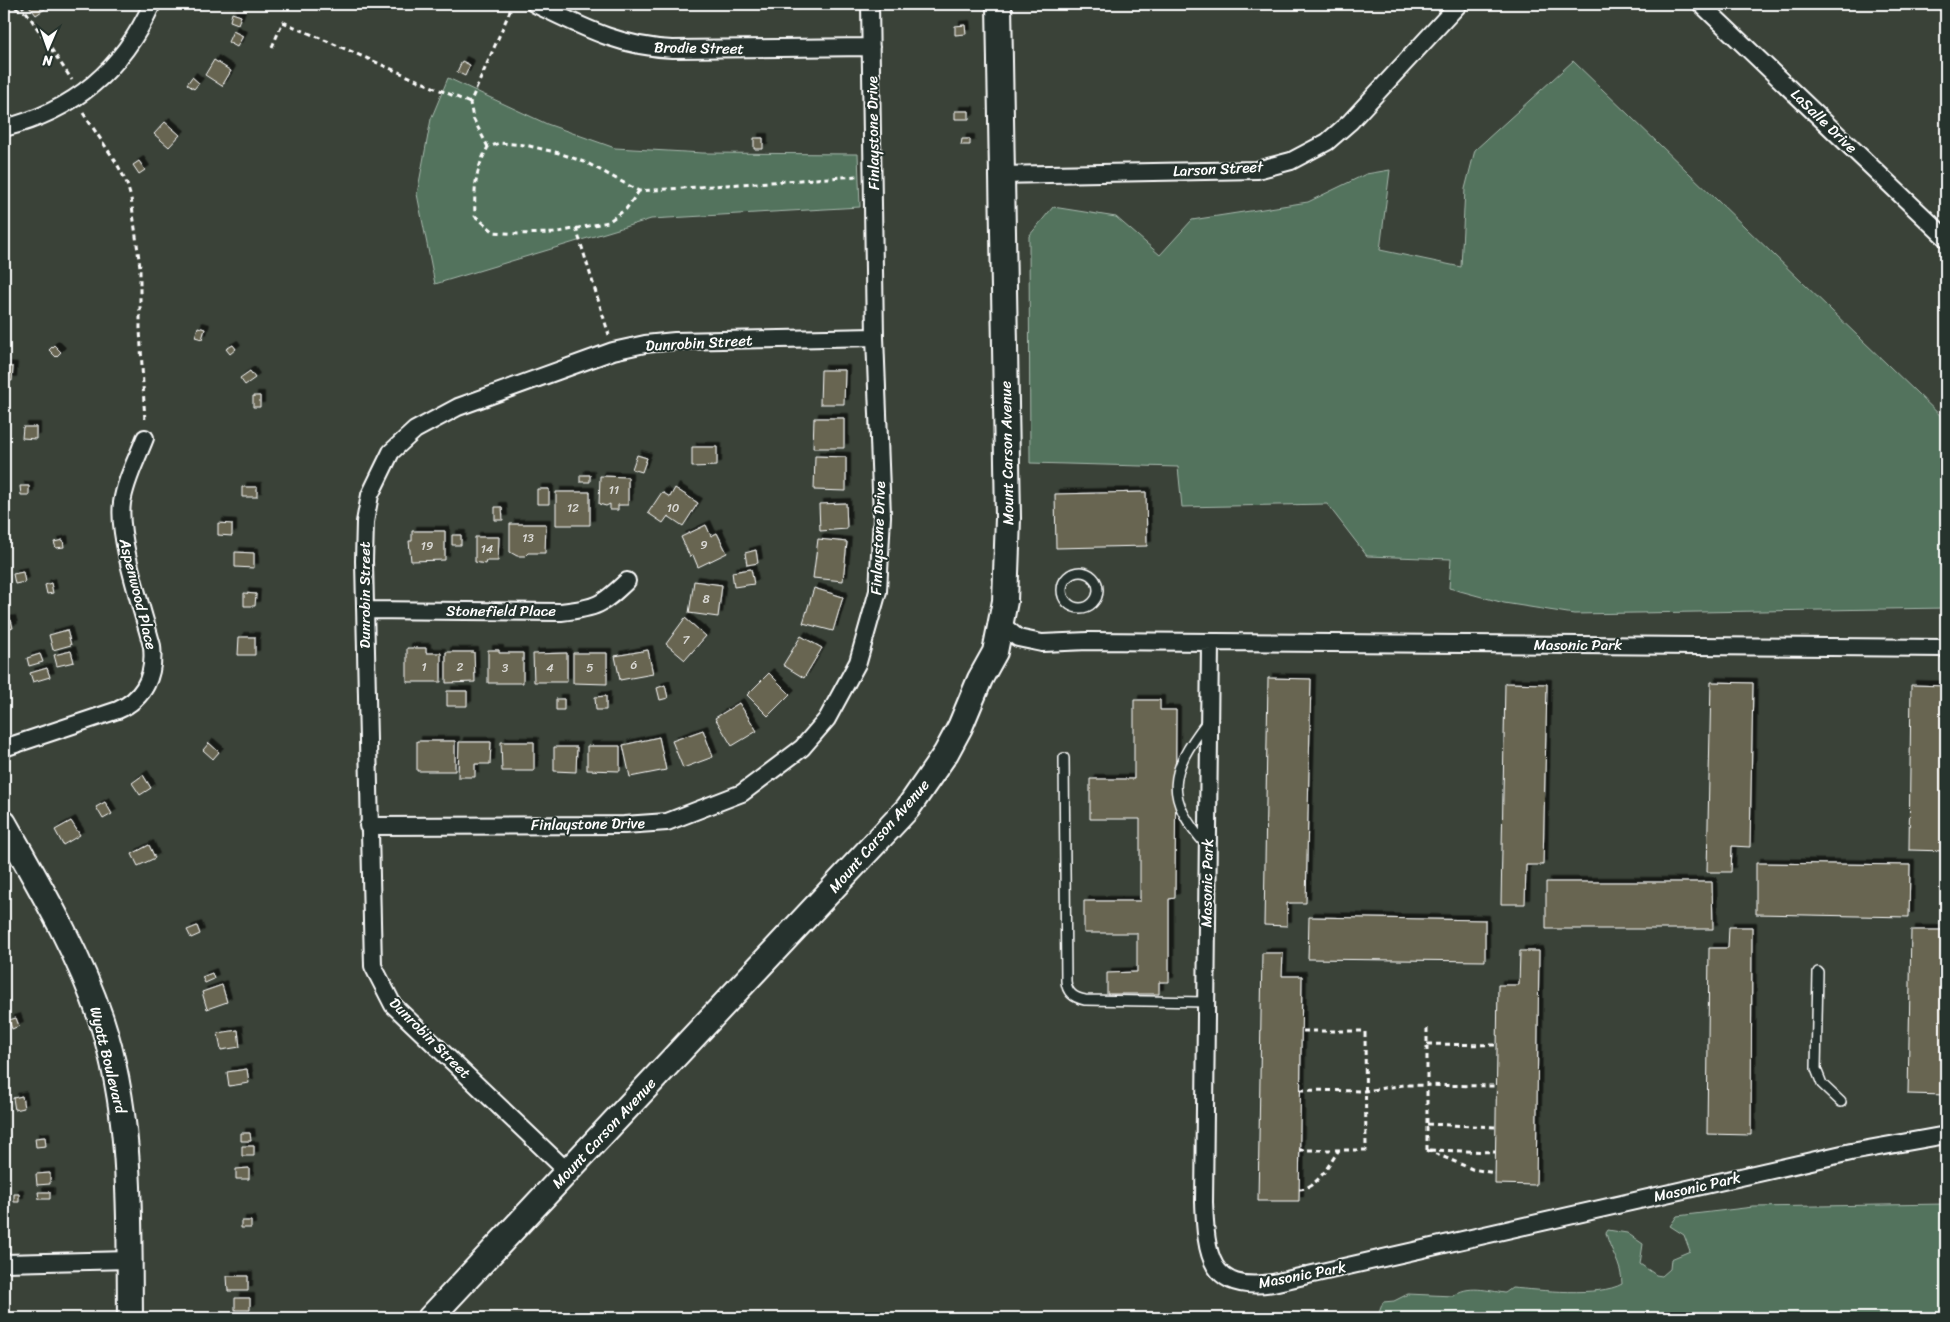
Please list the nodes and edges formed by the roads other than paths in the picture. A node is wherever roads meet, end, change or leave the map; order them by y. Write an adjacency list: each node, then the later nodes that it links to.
1 (152, 4): 8 (street)
2 (535, 4): 7 (street, Brodie Street)
3 (870, 4): 7 (street, Finlaystone Drive)
4 (999, 4): 9 (main road, Mount Carson Avenue)
5 (1459, 4): 9 (street, Larson Street)
6 (1701, 4): 10 (street, LaSalle Drive)
7 (871, 47): 11 (street, Finlaystone Drive)
8 (4, 128)
9 (1002, 175): 16 (main road, Mount Carson Avenue)
10 (1946, 238)
11 (875, 337): 15 (street, Dunrobin Street); 23 (street, Finlaystone Drive)
12 (145, 438): 20 (street, Aspenwood Place)
13 (1068, 576): 13 (lane)
14 (627, 581): 15 (street, Stonefield Place)
15 (365, 610): 23 (street, Dunrobin Street)
16 (1001, 624): 17 (street, Masonic Park); 29 (main road, Mount Carson Avenue)
17 (1210, 643): 18 (street, Masonic Park); 19 (street, Masonic Park)
18 (1946, 648)
19 (1209, 720): 24 (street, Masonic Park); 24 (lane)
20 (4, 748)
21 (1064, 758): 26 (lane)
22 (4, 823): 30 (main road, Wyatt Boulevard)
23 (368, 826): 29 (street, Dunrobin Street)
24 (1208, 847): 26 (street, Masonic Park)
25 (1818, 972): 27 (lane)
26 (1206, 1002): 28 (street, Masonic Park)
27 (1842, 1102)
28 (1946, 1135)
29 (568, 1172): 33 (main road, Mount Carson Avenue)
30 (130, 1260): 31 (street); 32 (main road, Wyatt Boulevard)
31 (4, 1263)
32 (130, 1318)
33 (430, 1318)

